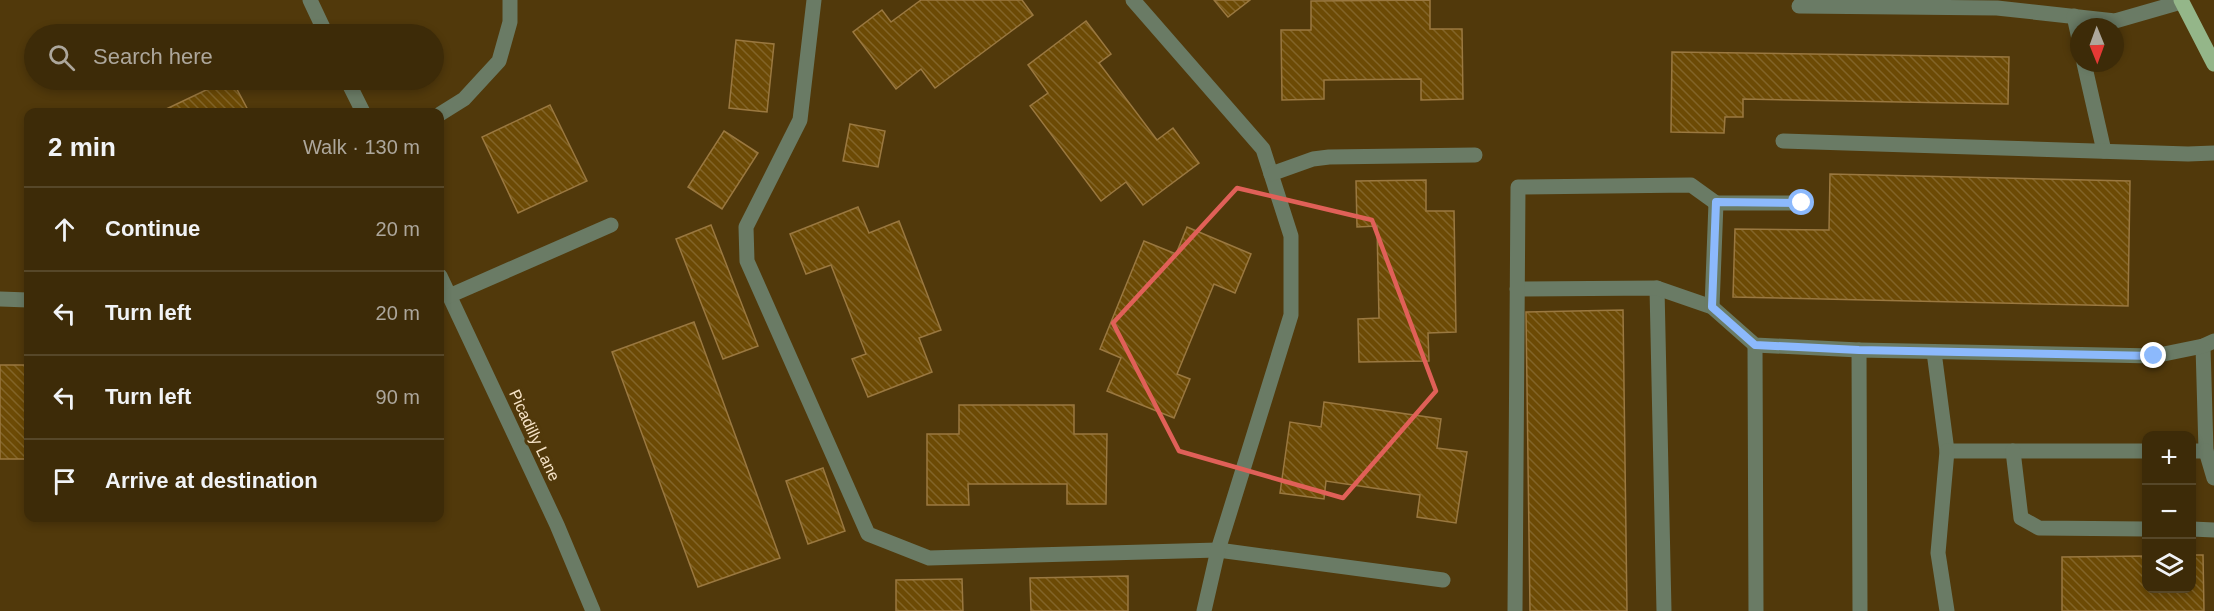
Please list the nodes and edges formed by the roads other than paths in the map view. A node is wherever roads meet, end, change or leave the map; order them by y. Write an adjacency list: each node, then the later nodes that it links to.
1 (310, 0): 8 (street)
2 (510, 0): 13 (street)
3 (814, 0): 41 (street)
4 (1133, 0): 18 (street)
5 (2181, 1): 7 (street); 9 (main road)
6 (1799, 6): 7 (street)
7 (2074, 16)
8 (321, 24)
9 (2214, 64)
10 (2086, 72): 15 (street)
11 (352, 90): 12 (street)
12 (361, 108)
13 (444, 112)
14 (1783, 141): 15 (street)
15 (2104, 151): 16 (street)
16 (2214, 153)
17 (1475, 155): 18 (street)
18 (1271, 174): 41 (street)
19 (1716, 202): 20 (street); 24 (street); 28 (street)
20 (1802, 203)
21 (610, 225): 25 (street)
22 (444, 285): 25 (street, Picadilly Lane)
23 (1657, 288): 24 (street); 28 (street); 46 (street)
24 (1517, 289): 45 (street)
25 (449, 296): 43 (street, Picadilly Lane)
26 (0, 299): 27 (street)
27 (24, 300)
28 (1712, 307): 30 (street)
29 (2208, 343): 32 (street); 36 (street)
30 (1755, 345): 31 (street); 47 (street)
31 (1859, 350): 32 (street); 48 (street)
32 (1934, 352): 33 (street)
33 (1947, 451): 34 (street); 49 (street)
34 (2013, 451): 35 (street); 38 (street)
35 (2142, 451)
36 (2199, 451): 37 (street)
37 (2214, 478)
38 (2142, 529)
39 (2196, 530): 40 (street)
40 (2214, 530)
41 (1218, 550): 42 (street); 44 (street)
42 (1443, 580)
43 (592, 611)
44 (1204, 611)
45 (1515, 611)
46 (1664, 611)
47 (1756, 611)
48 (1860, 611)
49 (1947, 611)

